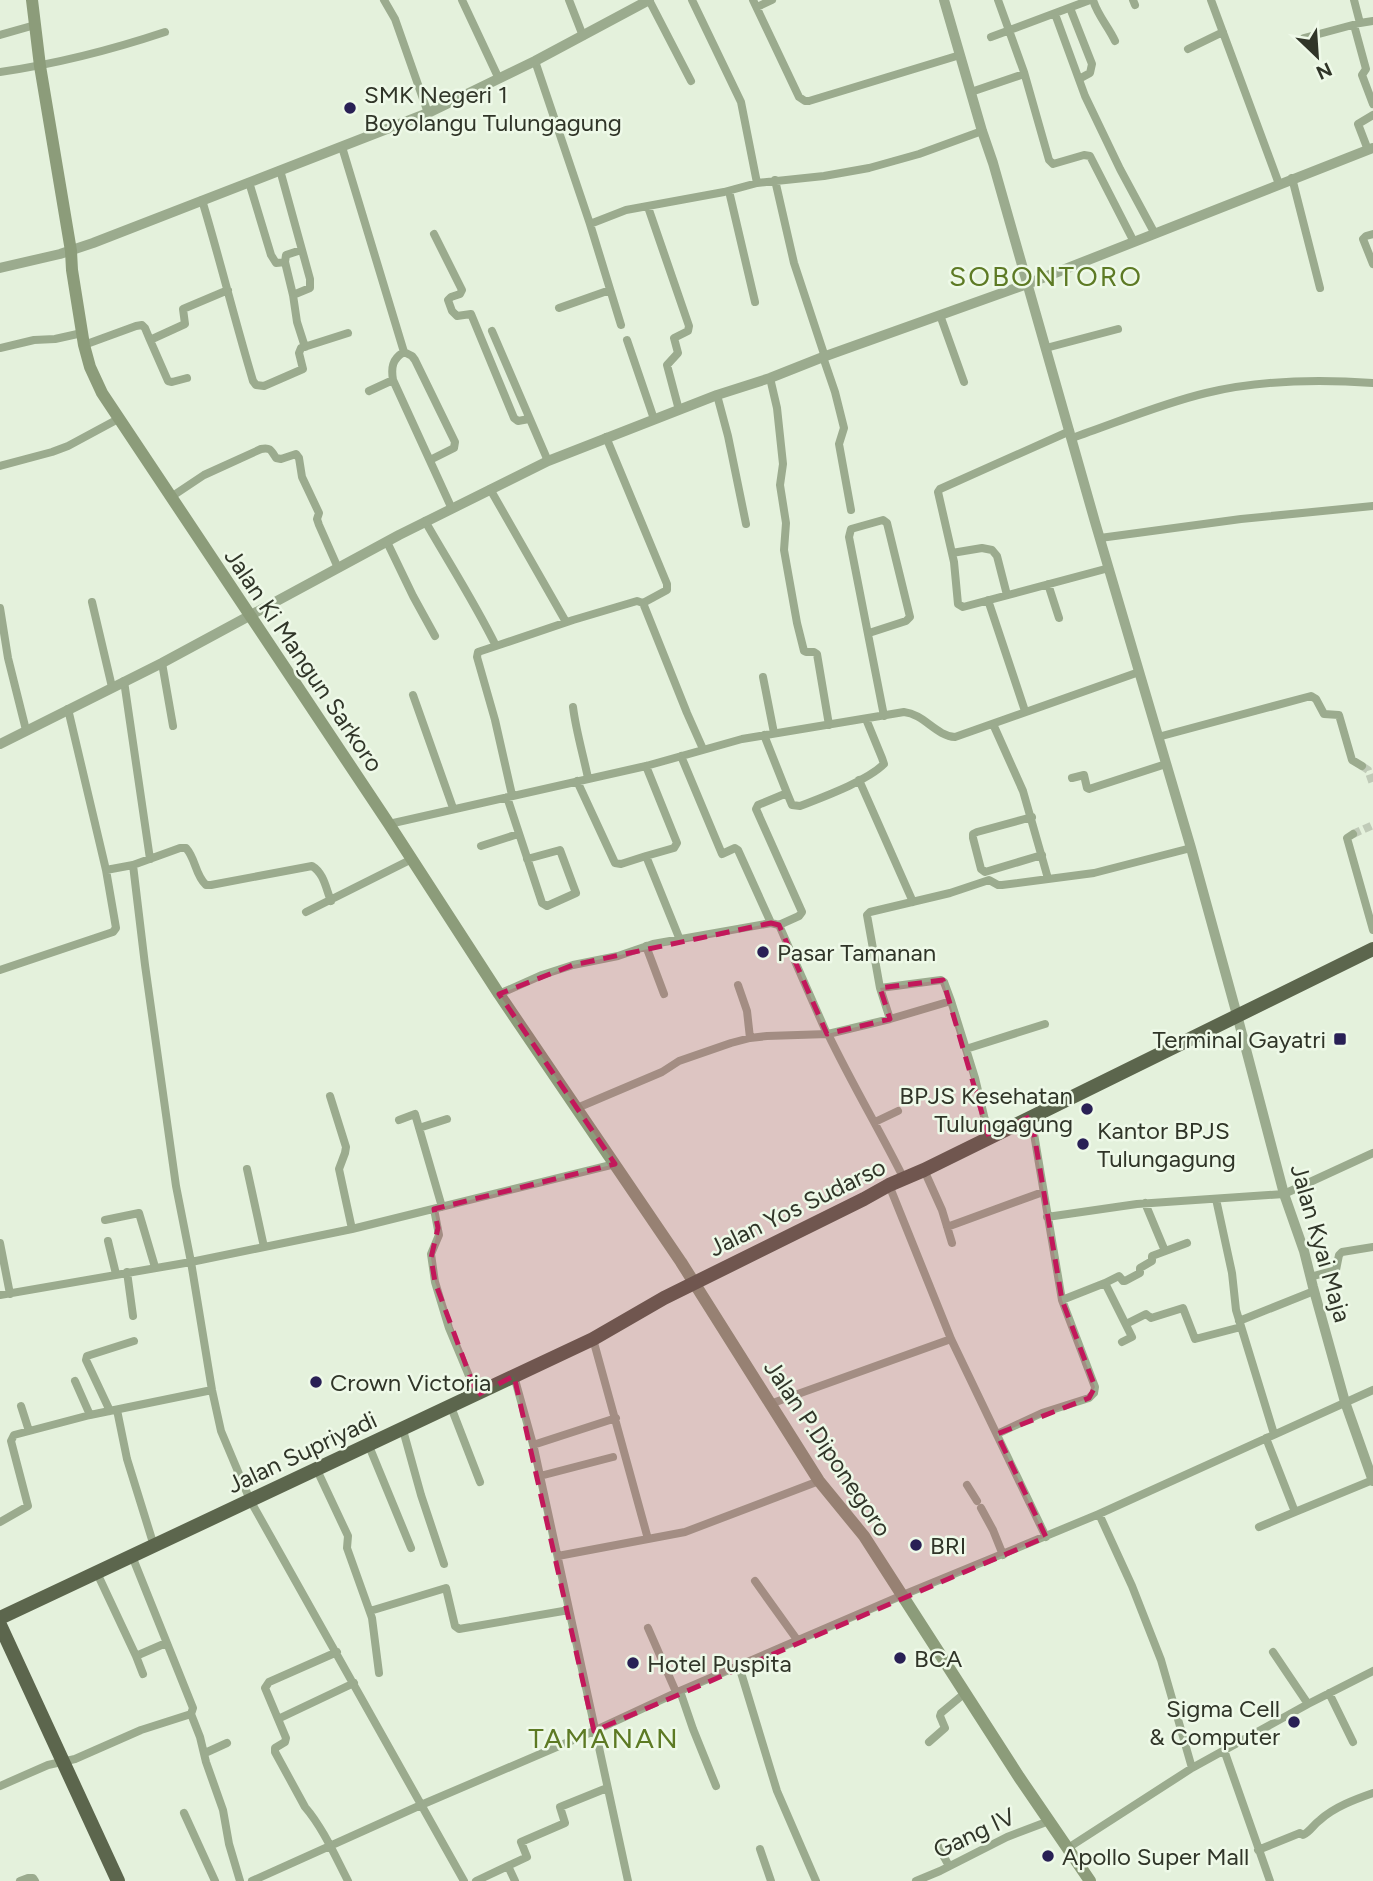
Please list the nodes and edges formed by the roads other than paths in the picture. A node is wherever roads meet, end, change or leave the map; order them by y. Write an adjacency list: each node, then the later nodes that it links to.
1 (32, 0): 18 (main road, Jalan Ki Mangun Sarkoro)
2 (384, 0): 39 (street)
3 (462, 0): 34 (street)
4 (569, 0): 23 (street)
5 (692, 0): 48 (street)
6 (772, 0): 13 (street)
7 (944, 0): 28 (street, Jalan Kyai Maja)
8 (998, 0): 19 (street)
9 (1092, 0): 14 (street); 26 (street)
10 (1210, 0): 21 (street)
11 (1354, 0): 17 (street)
12 (645, 1): 23 (street); 36 (street)
13 (755, 4): 28 (street)
14 (1070, 8): 15 (street); 35 (street)
15 (1055, 14): 19 (street); 35 (street)
16 (1373, 21): 17 (street)
17 (1357, 24): 25 (street); 33 (street)
18 (35, 25): 22 (street); 30 (main road, Jalan Ki Mangun Sarkoro)
19 (1009, 30): 24 (street); 32 (street)
20 (165, 32): 30 (street)
21 (1223, 32): 27 (street); 49 (street)
22 (0, 36)
23 (583, 36): 29 (street)
24 (991, 37)
25 (1304, 38)
26 (1115, 41)
27 (1188, 49)
28 (960, 55): 37 (street, Jalan Kyai Maja)
29 (536, 61): 34 (street); 53 (street)
30 (40, 66): 31 (street); 59 (main road, Jalan Ki Mangun Sarkoro)
31 (0, 72)
32 (1024, 74): 37 (street); 57 (street)
33 (1369, 77): 38 (street)
34 (499, 79): 39 (street)
35 (1079, 79): 54 (street)
36 (691, 81)
37 (971, 92): 41 (street, Jalan Kyai Maja)
38 (1373, 104)
39 (428, 113): 42 (street)
40 (1373, 115): 43 (street)
41 (982, 131): 46 (street); 63 (street, Jalan Kyai Maja)
42 (342, 147): 44 (street); 81 (street)
43 (1370, 149): 45 (street)
44 (280, 170): 47 (street); 58 (street)
45 (1292, 178): 49 (street); 64 (street)
46 (775, 180): 48 (street); 82 (street)
47 (249, 182): 51 (street); 60 (street)
48 (757, 184): 50 (street)
49 (1279, 184): 54 (street)
50 (729, 191): 52 (street); 68 (street)
51 (202, 200): 59 (street); 65 (street)
52 (648, 207): 53 (street); 90 (street)
53 (590, 224): 66 (street)
54 (1155, 233): 57 (street)
55 (434, 234): 92 (street)
56 (1373, 234): 61 (street)
57 (1134, 242): 63 (street)
58 (302, 250): 60 (street); 67 (street)
59 (71, 251): 62 (street); 75 (main road, Jalan Ki Mangun Sarkoro)
60 (285, 262): 67 (street)
61 (1373, 264)
62 (0, 268)
63 (1027, 284): 70 (street); 80 (street, Jalan Kyai Maja)
64 (1320, 288)
65 (228, 290): 76 (street); 78 (street)
66 (610, 290): 69 (street); 71 (street)
67 (293, 295): 78 (street)
68 (755, 302)
69 (559, 307)
70 (940, 315): 82 (street); 86 (street)
71 (621, 324)
72 (1118, 329): 80 (street)
73 (492, 331): 92 (street)
74 (348, 333): 78 (street)
75 (83, 339): 76 (street); 79 (street); 91 (main road, Jalan Ki Mangun Sarkoro)
76 (150, 340): 83 (street)
77 (627, 340): 93 (street)
78 (305, 347)
79 (0, 348)
80 (1046, 348): 94 (street, Jalan Kyai Maja)
81 (404, 352): 85 (street); 96 (street)
82 (824, 357): 84 (street); 103 (street)
83 (187, 378)
84 (770, 379): 89 (street); 136 (street)
85 (393, 380): 88 (street); 96 (street)
86 (964, 382)
87 (1373, 383): 94 (street)
88 (369, 391)
89 (718, 395): 90 (street); 105 (street)
90 (679, 410): 93 (street)
91 (120, 418): 98 (street); 100 (main road, Jalan Ki Mangun Sarkoro)
92 (529, 419): 97 (street)
93 (654, 419): 95 (street)
94 (1071, 434): 106 (street, Jalan Kyai Maja); 108 (street)
95 (606, 437): 97 (street); 115 (street)
96 (429, 460): 102 (street)
97 (548, 461): 99 (street)
98 (0, 466)
99 (490, 489): 102 (street); 119 (street)
100 (171, 497): 109 (street); 117 (main road, Jalan Ki Mangun Sarkoro)
101 (1373, 506): 106 (street)
102 (452, 509): 104 (street)
103 (851, 510)
104 (425, 522): 107 (street); 122 (street)
105 (746, 524)
106 (1100, 538): 110 (street, Jalan Kyai Maja)
107 (387, 542): 109 (street); 121 (street)
108 (952, 553): 112 (street); 113 (street)
109 (338, 568): 117 (street)
110 (1108, 568): 111 (street); 125 (street, Jalan Kyai Maja)
111 (1048, 584): 112 (street); 118 (street)
112 (1007, 595): 113 (street)
113 (988, 600): 132 (street)
114 (92, 601): 128 (street)
115 (643, 603): 119 (street); 143 (street)
116 (0, 608): 123 (street)
117 (250, 616): 124 (street); 156 (main road, Jalan Ki Mangun Sarkoro)
118 (1059, 618)
119 (566, 622): 122 (street)
120 (869, 633): 120 (street); 133 (street)
121 (435, 636)
122 (496, 646): 153 (street)
123 (4, 658): 138 (street)
124 (162, 663): 127 (street); 137 (street)
125 (1139, 672): 132 (street); 141 (street, Jalan Kyai Maja)
126 (763, 677): 139 (street)
127 (124, 681): 128 (street); 163 (street)
128 (112, 687): 131 (street)
129 (413, 695): 154 (street)
130 (573, 706): 148 (street)
131 (68, 709): 138 (street); 167 (street)
132 (1025, 711): 135 (street)
133 (884, 716): 134 (street); 135 (street)
134 (866, 719): 136 (street); 150 (street)
135 (993, 723): 155 (street)
136 (829, 725): 139 (street)
137 (173, 726)
138 (26, 730): 142 (street)
139 (774, 733): 140 (street)
140 (764, 735): 143 (street); 152 (street)
141 (1158, 737): 145 (street, Jalan Kyai Maja); 147 (street)
142 (0, 744)
143 (704, 749): 144 (street)
144 (681, 756): 146 (street); 172 (street)
145 (1166, 764): 149 (street); 160 (street, Jalan Kyai Maja)
146 (646, 766): 148 (street); 162 (street)
147 (1363, 766)
148 (588, 778): 151 (street)
149 (1072, 778)
150 (859, 780): 152 (street); 170 (street)
151 (577, 781): 153 (street); 162 (street)
152 (787, 793): 172 (street)
153 (510, 796): 154 (street); 157 (street)
154 (453, 808): 156 (street)
155 (1032, 817): 161 (street); 161 (street)
156 (389, 824): 164 (main road, Jalan Ki Mangun Sarkoro)
157 (518, 834): 159 (street); 165 (street)
158 (1353, 834): 173 (street)
159 (481, 846)
160 (1191, 848): 170 (street); 183 (street, Jalan Kyai Maja)
161 (1042, 855): 168 (street)
162 (646, 856): 174 (street)
163 (150, 859): 166 (street); 169 (street)
164 (412, 859): 169 (street); 180 (main road, Jalan Ki Mangun Sarkoro)
165 (527, 859): 165 (street)
166 (134, 865): 167 (street); 220 (street)
167 (106, 870): 177 (street)
168 (1047, 875)
169 (331, 901): 171 (street)
170 (913, 902): 179 (street)
171 (306, 912)
172 (775, 924): 174 (street); 186 (street)
173 (1373, 930)
174 (680, 940): 175 (street)
175 (646, 946): 180 (street); 181 (street)
176 (1373, 949): 183 (highway, Jalan Yos Sudarso)
177 (0, 970)
178 (738, 985): 187 (street)
179 (880, 988): 182 (street); 184 (street)
180 (499, 994): 190 (main road, Jalan Ki Mangun Sarkoro)
181 (664, 994)
182 (951, 1001): 184 (street); 188 (street)
183 (1237, 1015): 192 (highway, Jalan Yos Sudarso); 205 (street, Jalan Kyai Maja)
184 (890, 1019): 186 (street)
185 (1045, 1024): 188 (street)
186 (828, 1034): 187 (street); 195 (street)
187 (750, 1038): 190 (street)
188 (965, 1049): 197 (street)
189 (330, 1096): 212 (street)
190 (577, 1108): 199 (main road, Jalan Ki Mangun Sarkoro)
191 (898, 1111): 195 (street)
192 (1031, 1116): 197 (highway, Jalan Yos Sudarso); 204 (street)
193 (447, 1119): 196 (street)
194 (399, 1120): 196 (street)
195 (875, 1122): 202 (street)
196 (419, 1128): 208 (street)
197 (989, 1138): 201 (highway, Jalan Yos Sudarso)
198 (1373, 1153): 205 (street)
199 (615, 1164): 208 (street); 225 (main road, Jalan Ki Mangun Sarkoro)
200 (247, 1169): 217 (street)
201 (924, 1170): 202 (highway, Jalan Yos Sudarso); 211 (street)
202 (904, 1180): 203 (highway, Jalan Yos Sudarso)
203 (889, 1185): 225 (highway, Jalan Yos Sudarso); 235 (street)
204 (1043, 1192): 209 (street); 211 (street)
205 (1284, 1194): 206 (street); 224 (street, Jalan Kyai Maja)
206 (1216, 1199): 207 (street); 233 (street)
207 (1145, 1203): 209 (street); 219 (street)
208 (438, 1208): 212 (street); 242 (street)
209 (1047, 1217): 230 (street)
210 (105, 1220): 221 (street)
211 (947, 1227): 215 (street)
212 (352, 1229): 217 (street)
213 (108, 1241): 223 (street)
214 (0, 1243): 228 (street)
215 (952, 1243)
216 (1187, 1243): 219 (street)
217 (264, 1247): 220 (street)
218 (1373, 1247): 224 (street)
219 (1165, 1251): 226 (street)
220 (191, 1262): 221 (street); 240 (street)
221 (155, 1267): 222 (street)
222 (127, 1272): 223 (street); 231 (street)
223 (116, 1274): 228 (street)
224 (1310, 1277): 227 (street, Jalan Kyai Maja)
225 (694, 1283): 234 (highway, Jalan Supriyadi); 244 (main road, Jalan P.Diponegoro)
226 (1105, 1283): 230 (street); 232 (street)
227 (1314, 1291): 233 (street); 243 (street, Jalan Kyai Maja)
228 (10, 1294): 229 (street)
229 (0, 1296)
230 (1062, 1300): 252 (street)
231 (132, 1316)
232 (1125, 1324): 233 (street); 237 (street)
233 (1240, 1324): 253 (street)
234 (593, 1339): 238 (highway, Jalan Supriyadi); 249 (street)
235 (951, 1339): 244 (street); 252 (street)
236 (134, 1341): 247 (street)
237 (1122, 1342)
238 (514, 1376): 242 (highway, Jalan Supriyadi); 255 (street)
239 (75, 1381): 248 (street)
240 (212, 1390): 247 (street); 264 (street)
241 (1373, 1390): 243 (street)
242 (477, 1395): 246 (highway, Jalan Supriyadi)
243 (1345, 1402): 253 (street); 260 (street, Jalan Kyai Maja)
244 (769, 1404): 261 (main road, Jalan P.Diponegoro)
245 (21, 1406): 251 (street)
246 (451, 1407): 250 (highway, Jalan Supriyadi); 262 (street)
247 (113, 1411): 248 (street); 271 (street)
248 (90, 1415): 251 (street)
249 (616, 1418): 255 (street); 257 (street)
250 (403, 1430): 256 (highway, Jalan Supriyadi); 276 (street)
251 (29, 1431): 267 (street)
252 (997, 1434): 269 (street)
253 (1275, 1434): 254 (street)
254 (1266, 1438): 265 (street); 266 (street)
255 (533, 1445): 259 (street)
256 (369, 1446): 258 (highway, Jalan Supriyadi); 272 (street)
257 (620, 1455): 259 (street); 270 (street)
258 (317, 1470): 264 (highway, Jalan Supriyadi); 281 (street)
259 (540, 1476): 275 (street)
260 (1373, 1480): 265 (street)
261 (819, 1481): 270 (street); 279 (main road, Jalan P.Diponegoro)
262 (480, 1482)
263 (967, 1485): 273 (street)
264 (250, 1500): 271 (highway, Jalan Supriyadi); 288 (street)
265 (1295, 1512): 268 (street)
266 (1099, 1514): 269 (street); 308 (street)
267 (0, 1522)
268 (1259, 1527)
269 (1046, 1537): 273 (street)
270 (648, 1539): 275 (street)
271 (154, 1546): 274 (highway, Jalan Supriyadi)
272 (411, 1548)
273 (1003, 1555): 279 (street)
274 (132, 1556): 277 (highway, Jalan Supriyadi); 286 (street)
275 (558, 1556): 280 (street)
276 (444, 1564)
277 (97, 1573): 282 (highway, Jalan Supriyadi); 289 (street)
278 (755, 1581): 285 (street)
279 (903, 1595): 285 (street); 296 (main road, Jalan P.Diponegoro)
280 (569, 1610): 281 (street); 301 (street)
281 (370, 1611): 292 (street)
282 (0, 1618)
283 (0, 1625): 307 (highway)
284 (648, 1628): 295 (street)
285 (798, 1642): 290 (street)
286 (166, 1643): 289 (street); 299 (street)
287 (1273, 1652): 298 (street)
288 (337, 1653): 294 (street); 300 (street)
289 (136, 1656): 293 (street)
290 (739, 1666): 295 (street); 335 (street)
291 (1373, 1671): 297 (street)
292 (379, 1673)
293 (143, 1674)
294 (354, 1683): 300 (street); 313 (street)
295 (678, 1692): 301 (street); 310 (street)
296 (965, 1693): 302 (street); 315 (main road, Jalan P.Diponegoro)
297 (1329, 1693): 298 (street); 303 (street)
298 (1308, 1704): 305 (street)
299 (191, 1714): 306 (street); 307 (street)
300 (278, 1720): 317 (street)
301 (594, 1731): 311 (street); 313 (street)
302 (929, 1742)
303 (1353, 1742)
304 (227, 1743): 306 (street)
305 (1224, 1750): 308 (street); 320 (street)
306 (205, 1753): 327 (street)
307 (63, 1762): 309 (street); 325 (highway)
308 (1192, 1768): 318 (street)
309 (0, 1786)
310 (716, 1786)
311 (607, 1788): 321 (street); 333 (street)
312 (1373, 1793): 320 (street)
313 (421, 1805): 317 (street); 330 (street)
314 (184, 1813): 326 (street)
315 (1049, 1821): 318 (main road, Jalan P.Diponegoro); 322 (street, Gang IV)
316 (937, 1843): 322 (street)
317 (330, 1846): 328 (street); 329 (street)
318 (1068, 1848): 337 (main road, Jalan P.Diponegoro)
319 (760, 1849): 334 (street)
320 (1258, 1850): 338 (street)
321 (508, 1866): 331 (street); 332 (street)
322 (949, 1866): 336 (street, Gang IV)
323 (20, 1881): 324 (street)
324 (35, 1881)
325 (118, 1881)
326 (215, 1881)
327 (240, 1881)
328 (252, 1881)
329 (348, 1881)
330 (464, 1881)
331 (476, 1881)
332 (515, 1881)
333 (628, 1881)
334 (771, 1881)
335 (816, 1881)
336 (916, 1881)
337 (1090, 1881)
338 (1270, 1881)

